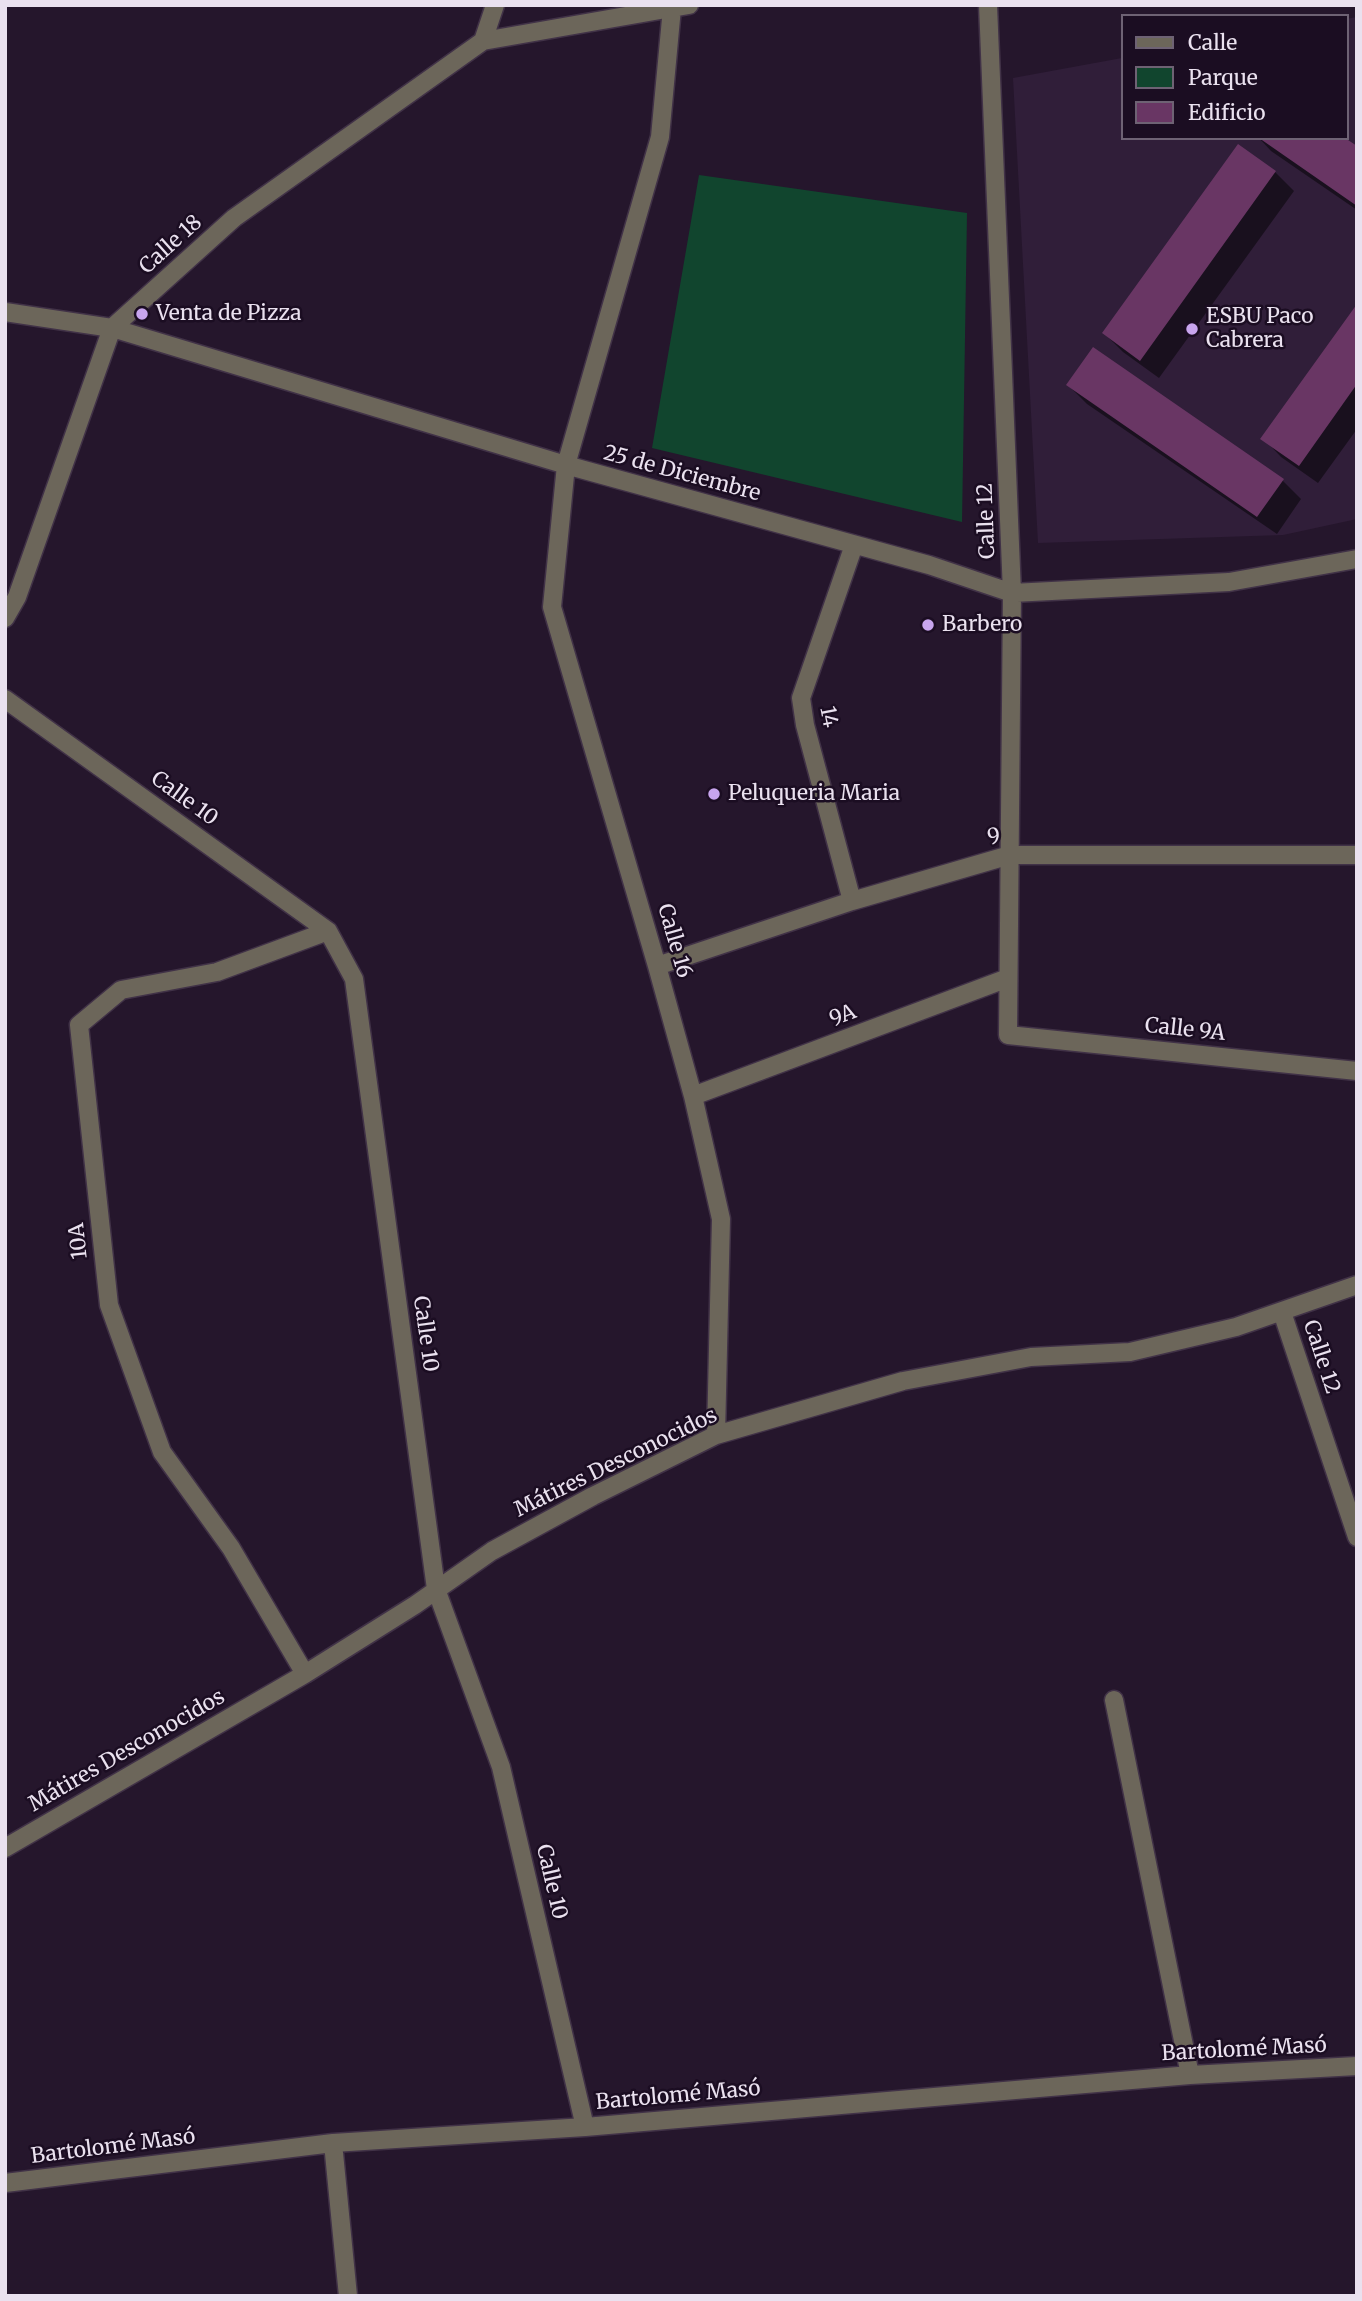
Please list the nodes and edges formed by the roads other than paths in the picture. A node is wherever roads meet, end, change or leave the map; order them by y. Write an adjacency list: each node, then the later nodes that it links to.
1 (495, 5): 4 (street)
2 (988, 5): 10 (street, Calle 12)
3 (681, 7): 4 (street); 7 (street, Calle 16)
4 (483, 41): 6 (street, Calle 18)
5 (5, 312): 6 (street, 25 de Diciembre)
6 (112, 328): 7 (street, 25 de Diciembre); 11 (street, Calle 18)
7 (566, 465): 8 (street, 25 de Diciembre); 17 (street, Calle 16)
8 (854, 545): 10 (street, 25 de Diciembre); 15 (street, 14)
9 (1357, 559): 10 (street, 25 de Diciembre)
10 (1012, 593): 14 (street, Calle 12)
11 (5, 618)
12 (5, 699): 16 (street, Calle 10)
13 (1357, 855): 14 (street, 9)
14 (1010, 856): 15 (street, 9); 18 (street, Calle 12)
15 (852, 901): 17 (street, 9)
16 (328, 931): 26 (street, Calle 10); 27 (street, 10A)
17 (657, 966): 21 (street, Calle 16)
18 (1008, 978): 19 (street, Calle 12); 21 (street, 9A)
19 (1008, 1035): 20 (street, Calle 9A)
20 (1357, 1071)
21 (693, 1096): 24 (street, Calle 16)
22 (1357, 1285): 23 (street, Mátires Desconocidos)
23 (1282, 1312): 24 (street, Mátires Desconocidos); 25 (street, Calle 12)
24 (716, 1435): 26 (street, Mátires Desconocidos)
25 (1357, 1537)
26 (436, 1590): 27 (street, Mátires Desconocidos); 32 (street, Calle 10)
27 (305, 1674): 29 (street, Mátires Desconocidos)
28 (1114, 1700): 31 (street)
29 (5, 1848)
30 (1357, 2066): 31 (street, Bartolomé Masó)
31 (1190, 2075): 32 (street, Bartolomé Masó)
32 (584, 2127): 33 (street, Bartolomé Masó)
33 (333, 2143): 34 (street, Bartolomé Masó); 35 (street)
34 (5, 2183)
35 (348, 2296)

